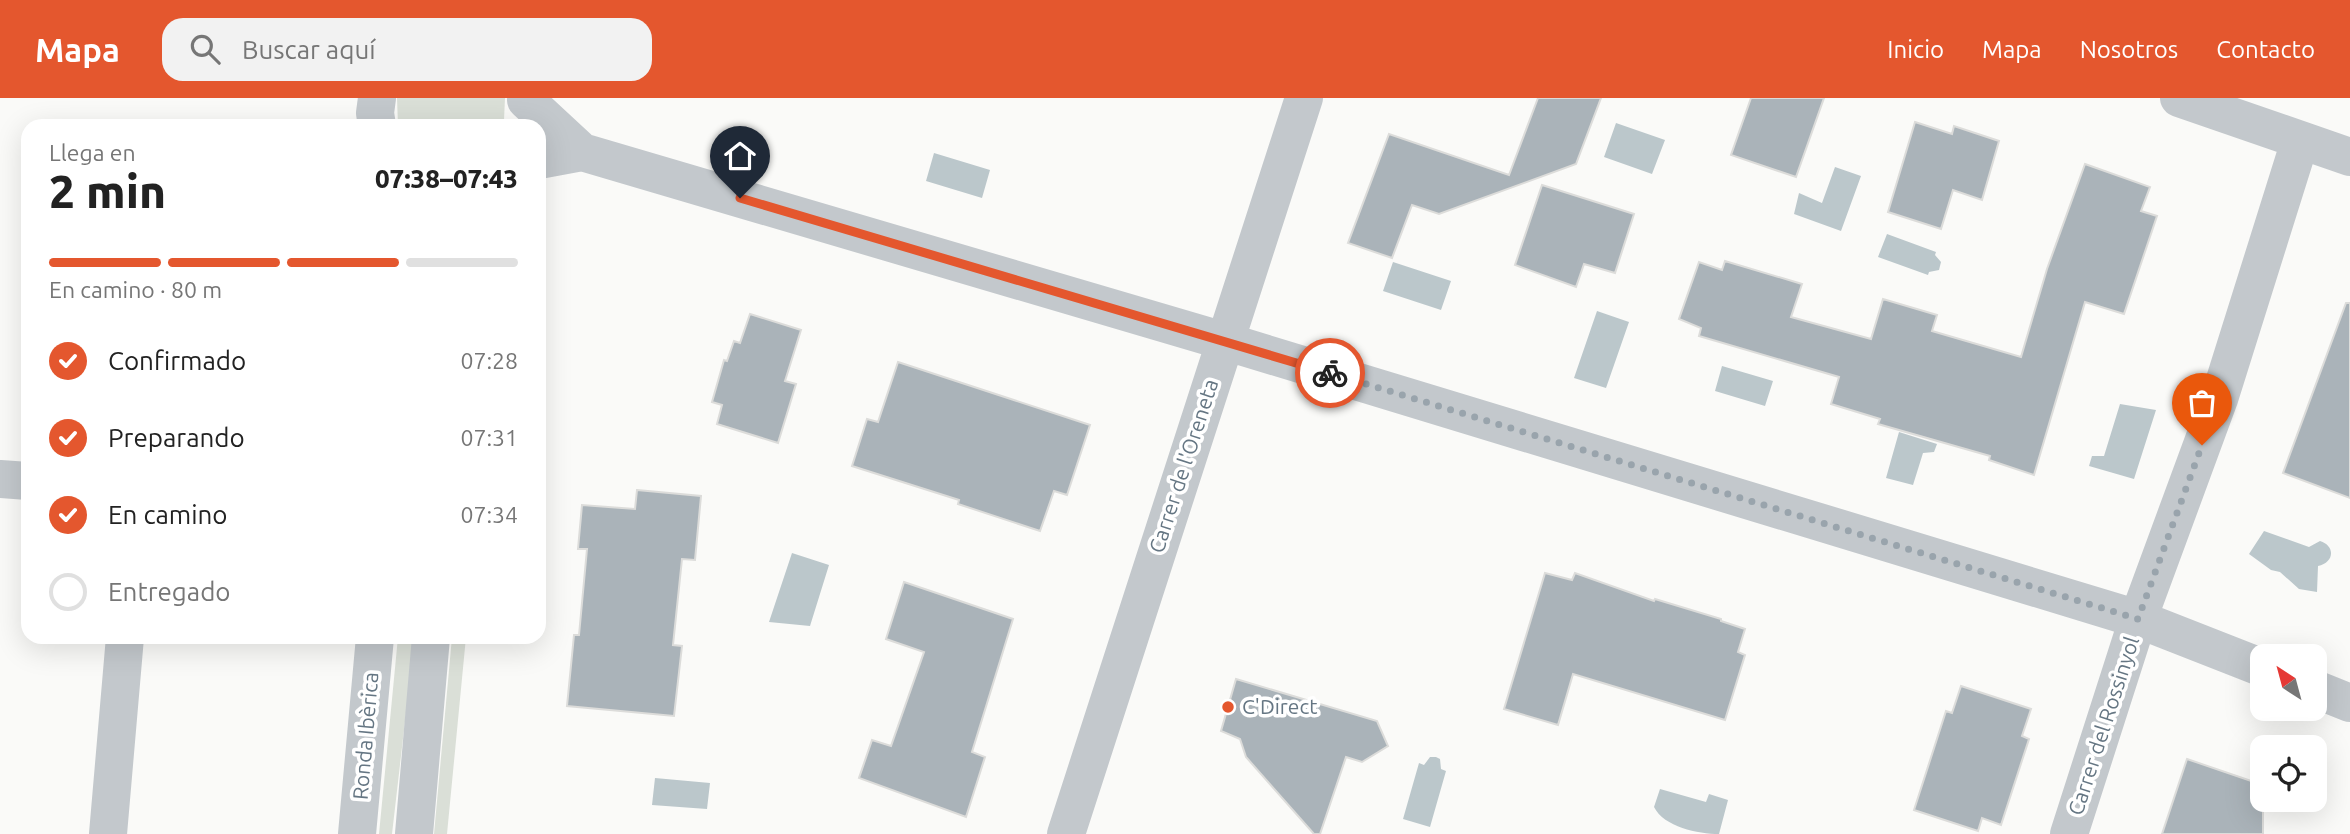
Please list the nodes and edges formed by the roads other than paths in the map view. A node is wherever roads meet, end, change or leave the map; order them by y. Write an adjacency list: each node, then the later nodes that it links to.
1 (1304, 98): 10 (street, Carrer de l'Oreneta)
2 (2179, 98): 6 (street)
3 (525, 108): 4 (street)
4 (539, 119)
5 (546, 124): 7 (street)
6 (2300, 141): 8 (street); 13 (street, Carrer del Rossinyol)
7 (582, 152): 9 (street); 10 (street)
8 (2350, 158)
9 (546, 159)
10 (1224, 341): 13 (street); 23 (street, Carrer de l'Oreneta)
11 (0, 479): 12 (street)
12 (21, 480)
13 (2138, 619): 17 (street); 24 (street, Carrer del Rossinyol)
14 (124, 644): 20 (street)
15 (374, 644): 21 (street, Ronda Ibèrica)
16 (431, 644): 22 (street)
17 (2250, 663)
18 (2328, 694): 19 (street)
19 (2350, 703)
20 (108, 834)
21 (357, 834)
22 (414, 834)
23 (1066, 834)
24 (2069, 834)

